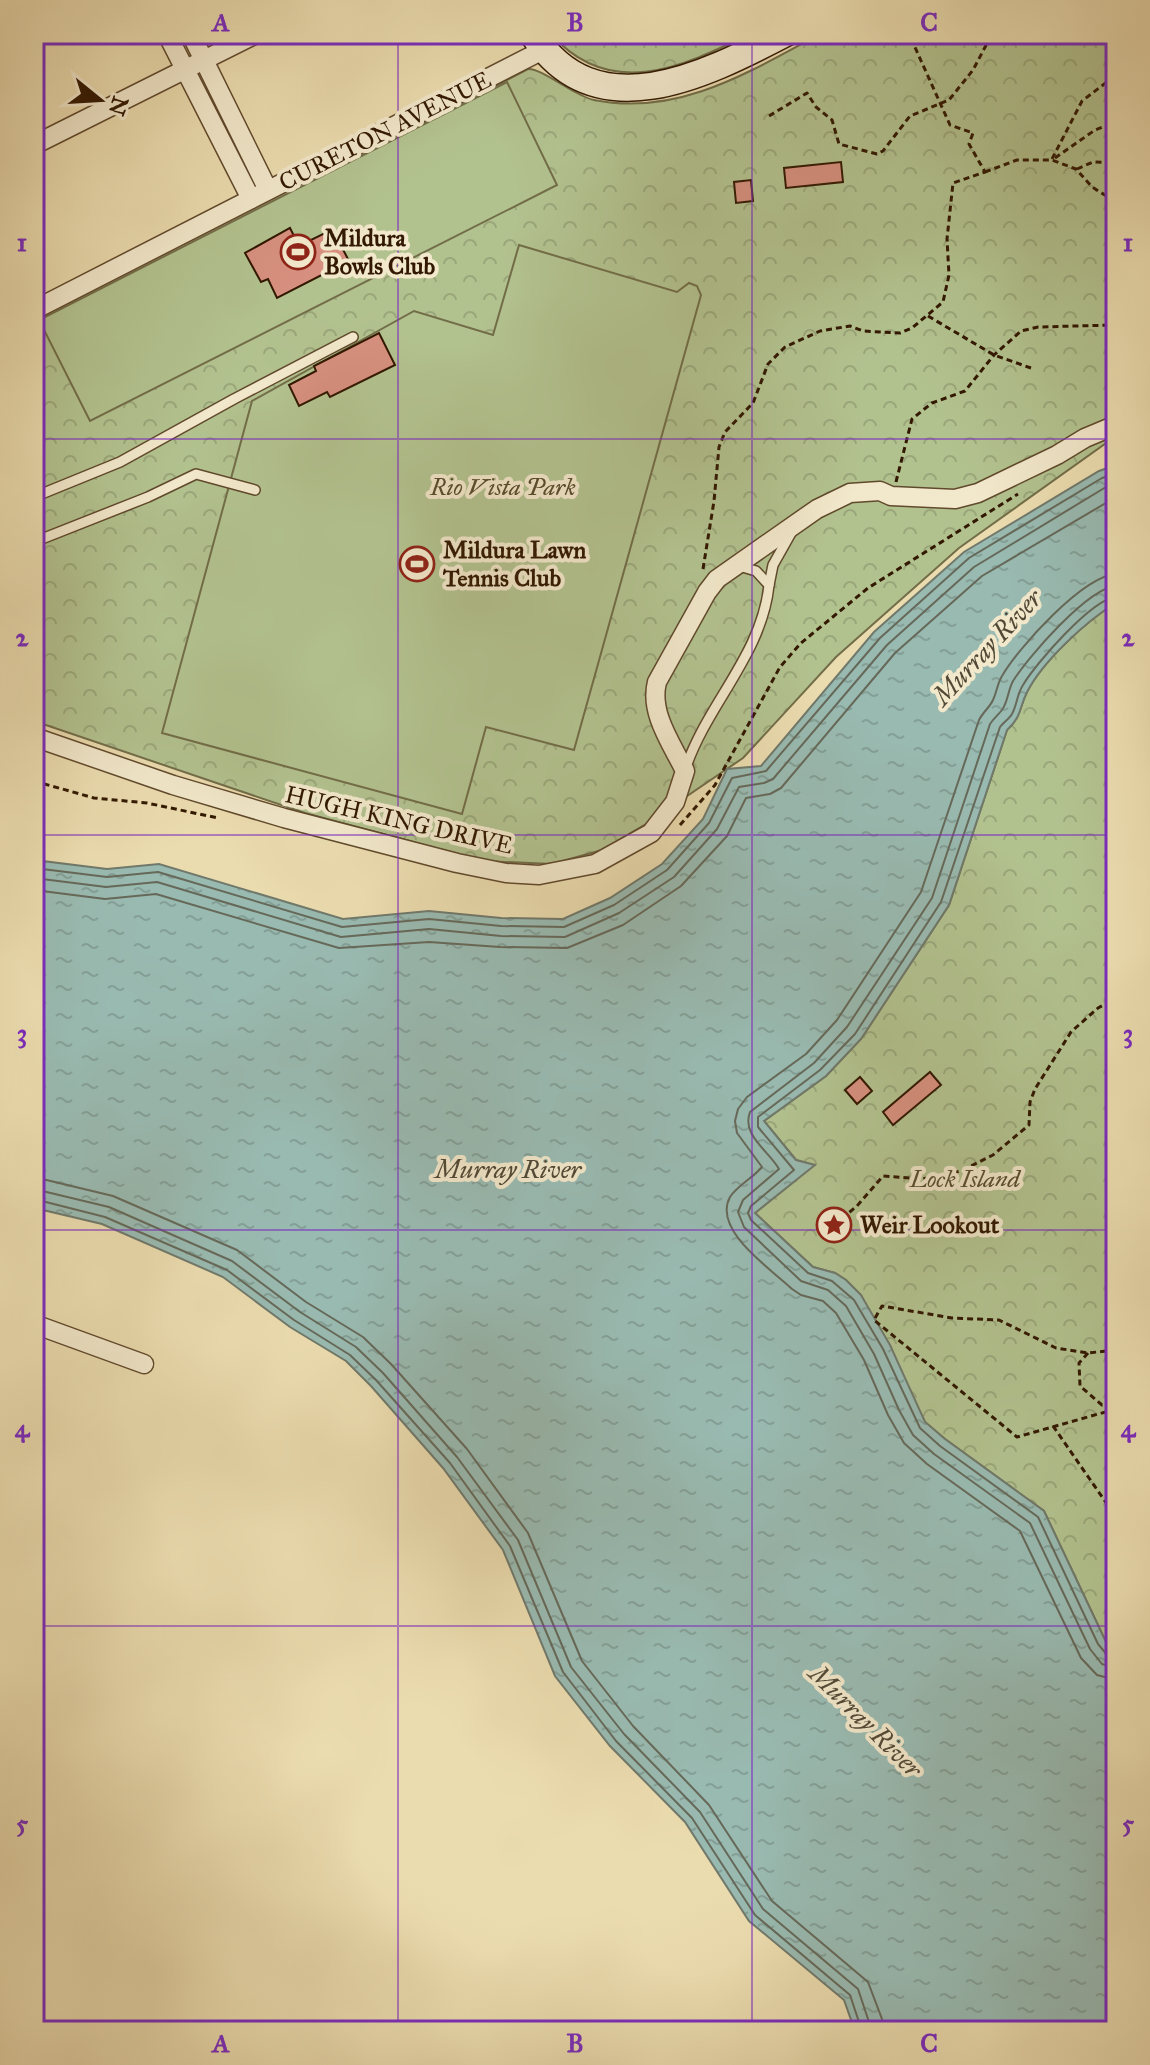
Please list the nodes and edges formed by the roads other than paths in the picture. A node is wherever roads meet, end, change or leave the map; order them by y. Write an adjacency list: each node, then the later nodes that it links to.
1 (256, 34): 6 (street)
2 (784, 34): 5 (street, CURETON AVENUE)
3 (191, 35): 4 (lane); 6 (street)
4 (170, 40): 7 (street)
5 (538, 42): 11 (street, CURETON AVENUE)
6 (204, 61): 7 (street); 9 (street)
7 (186, 70): 8 (street); 10 (street)
8 (34, 145)
9 (247, 147): 10 (lane); 11 (street)
10 (229, 156): 12 (street)
11 (268, 190): 12 (street, CURETON AVENUE)
12 (251, 199): 13 (street, CURETON AVENUE)
13 (34, 310)
14 (353, 337): 17 (lane)
15 (1116, 425): 18 (street)
16 (255, 490): 19 (lane)
17 (34, 497)
18 (795, 527): 20 (street); 21 (lane)
19 (34, 542)
20 (736, 565): 21 (lane); 23 (street)
21 (769, 585): 23 (lane)
22 (34, 737): 23 (street, HUGH KING DRIVE)
23 (685, 771)
24 (34, 1324): 25 (street)
25 (144, 1364)

